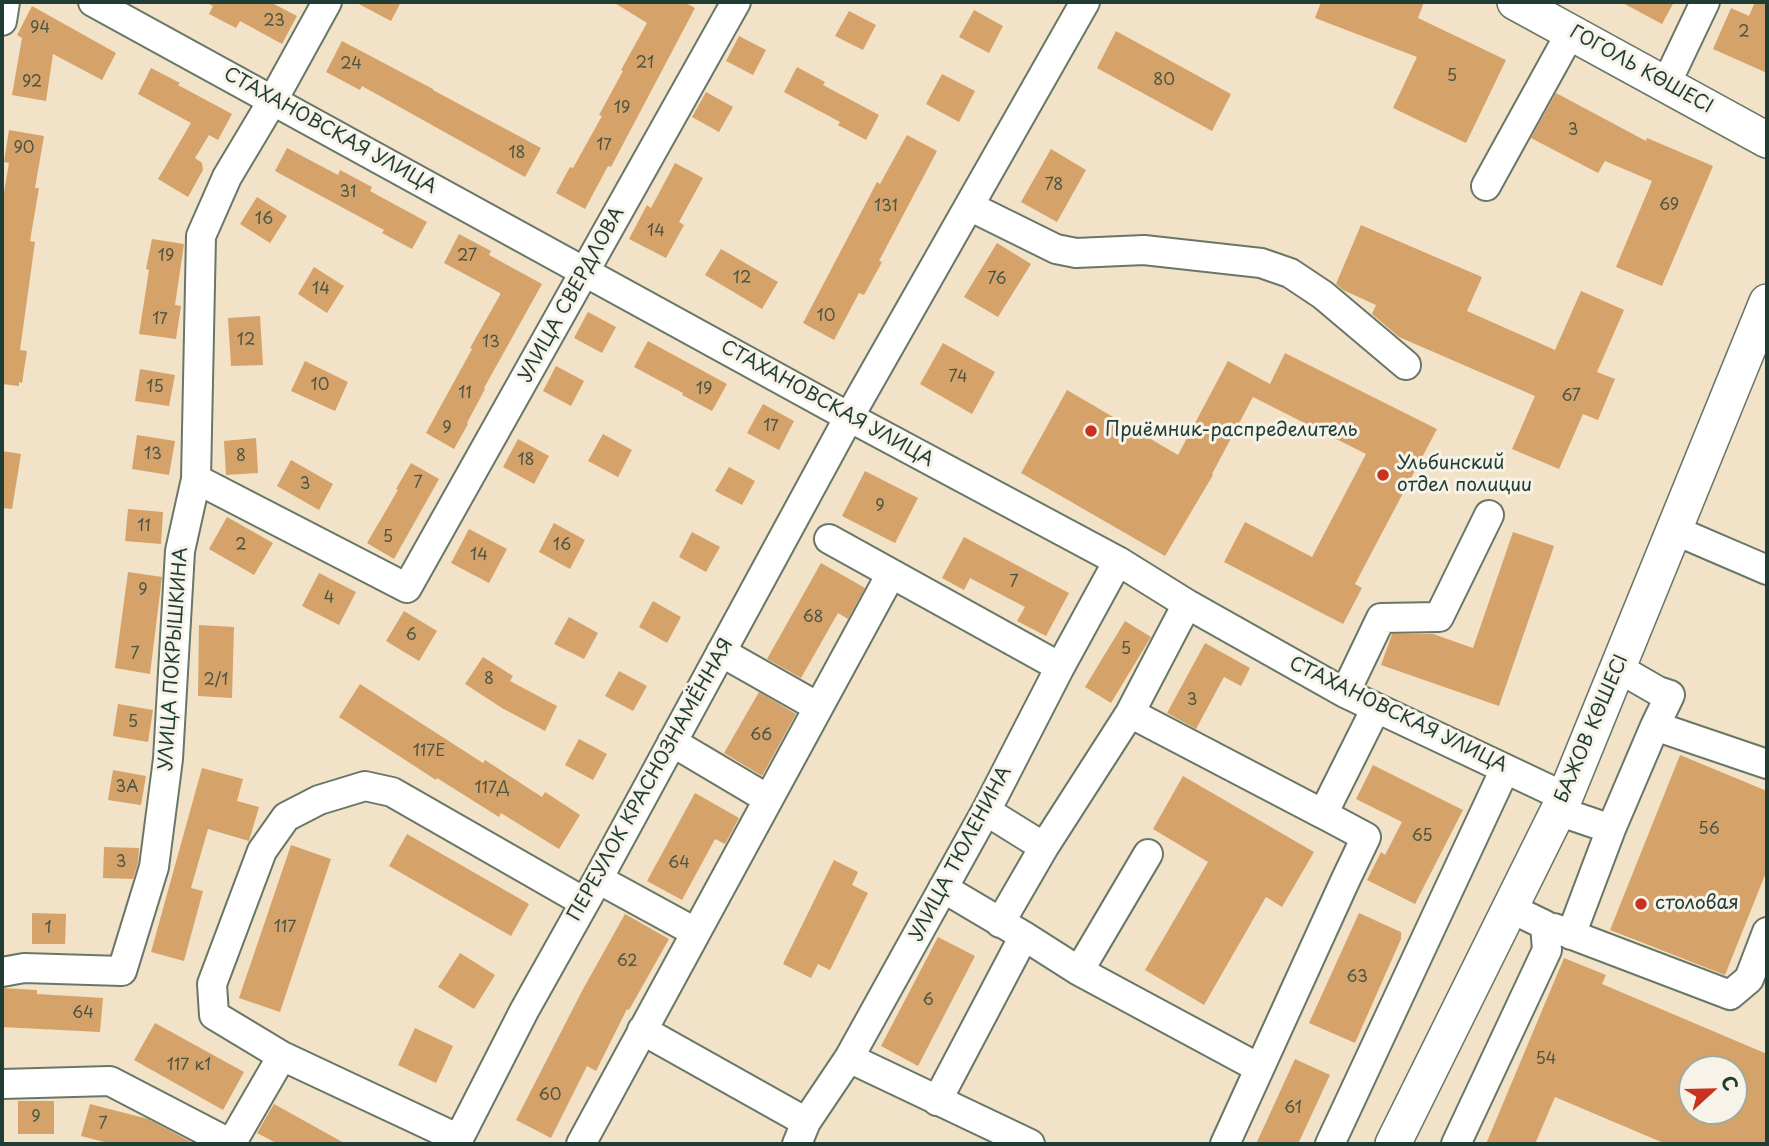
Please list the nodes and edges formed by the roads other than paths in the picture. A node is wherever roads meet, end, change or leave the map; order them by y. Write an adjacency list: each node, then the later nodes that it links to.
1 (5, 2): 8 (street)
2 (93, 2): 11 (street, СТАХАНОВСКАЯ УЛИЦА)
3 (327, 2): 11 (street, УЛИЦА ПОКРЫШКИНА)
4 (735, 2): 15 (street, УЛИЦА СВЕРДЛОВА)
5 (1085, 2): 14 (street, ПЕРЕУЛОК КРАСНОЗНАМЁННАЯ)
6 (1515, 2): 9 (main road, ГОГОЛЬ КӨШЕСІ)
7 (1704, 2): 10 (street)
8 (2, 21)
9 (1571, 32): 10 (main road, ГОГОЛЬ КӨШЕСІ); 13 (street)
10 (1666, 83): 12 (main road, ГОГОЛЬ КӨШЕСІ)
11 (273, 100): 15 (street, СТАХАНОВСКАЯ УЛИЦА); 19 (street, УЛИЦА ПОКРЫШКИНА)
12 (1767, 139)
13 (1486, 186)
14 (969, 206): 17 (street); 18 (street, ПЕРЕУЛОК КРАСНОЗНАМЁННАЯ)
15 (585, 271): 18 (street, СТАХАНОВСКАЯ УЛИЦА); 19 (street, УЛИЦА СВЕРДЛОВА)
16 (1767, 302): 21 (main road, БАЖОВ КӨШЕСІ)
17 (1406, 365)
18 (849, 417): 23 (street, СТАХАНОВСКАЯ УЛИЦА); 27 (street, ПЕРЕУЛОК КРАСНОЗНАМЁННАЯ)
19 (196, 479): 53 (street, УЛИЦА ПОКРЫШКИНА)
20 (1489, 515): 30 (street)
21 (1674, 530): 24 (street); 29 (main road, БАЖОВ КӨШЕСІ)
22 (829, 539): 25 (street)
23 (1118, 561): 26 (street, СТАХАНОВСКАЯ УЛИЦА); 28 (street, УЛИЦА ТЮЛЕНИНА)
24 (1767, 570)
25 (891, 574): 28 (street); 31 (street)
26 (1187, 604): 30 (street, СТАХАНОВСКАЯ УЛИЦА); 33 (street)
27 (721, 652): 31 (street); 35 (street, ПЕРЕУЛОК КРАСНОЗНАМЁННАЯ)
28 (1060, 667): 40 (street, УЛИЦА ТЮЛЕНИНА)
29 (1618, 668): 34 (street); 39 (main road, БАЖОВ КӨШЕСІ)
30 (1345, 693): 32 (street, СТАХАНОВСКАЯ УЛИЦА)
31 (818, 707): 38 (street)
32 (1376, 708): 37 (street, СТАХАНОВСКАЯ УЛИЦА); 41 (street)
33 (1130, 713): 41 (street); 43 (street)
34 (1655, 726): 36 (street); 42 (street)
35 (672, 742): 38 (street); 46 (street, ПЕРЕУЛОК КРАСНОЗНАМЁННАЯ)
36 (1767, 764)
37 (1505, 769): 39 (street, СТАХАНОВСКАЯ УЛИЦА); 66 (street)
38 (768, 799): 50 (street)
39 (1562, 804): 42 (street, СТАХАНОВСКАЯ УЛИЦА); 47 (main road, БАЖОВ КӨШЕСІ)
40 (986, 811): 43 (street); 45 (street, УЛИЦА ТЮЛЕНИНА)
41 (1323, 814): 57 (street)
42 (1611, 829): 49 (street)
43 (1044, 847): 48 (street)
44 (1148, 854): 52 (street)
45 (943, 888): 48 (street); 56 (street, УЛИЦА ТЮЛЕНИНА)
46 (591, 890): 50 (street); 55 (street); 61 (street, ПЕРЕУЛОК КРАСНОЗНАМЁННАЯ)
47 (1510, 908): 49 (street); 67 (main road, БАЖОВ КӨШЕСІ)
48 (1012, 929): 52 (street); 59 (street)
49 (1558, 930): 51 (street); 68 (street)
50 (695, 932): 54 (street)
51 (1767, 932)
52 (1079, 971): 57 (street)
53 (2, 972)
54 (642, 1030): 60 (street); 63 (street)
55 (282, 1056): 61 (street); 62 (street)
56 (849, 1058): 59 (street); 60 (street, УЛИЦА ТЮЛЕНИНА)
57 (1259, 1068): 65 (street)
58 (2, 1084): 62 (street)
59 (937, 1101): 64 (street)
60 (801, 1133)
61 (457, 1142)
62 (231, 1144)
63 (581, 1144)
64 (1030, 1144)
65 (1225, 1144)
66 (1330, 1144)
67 (1393, 1144)
68 (1456, 1144)

